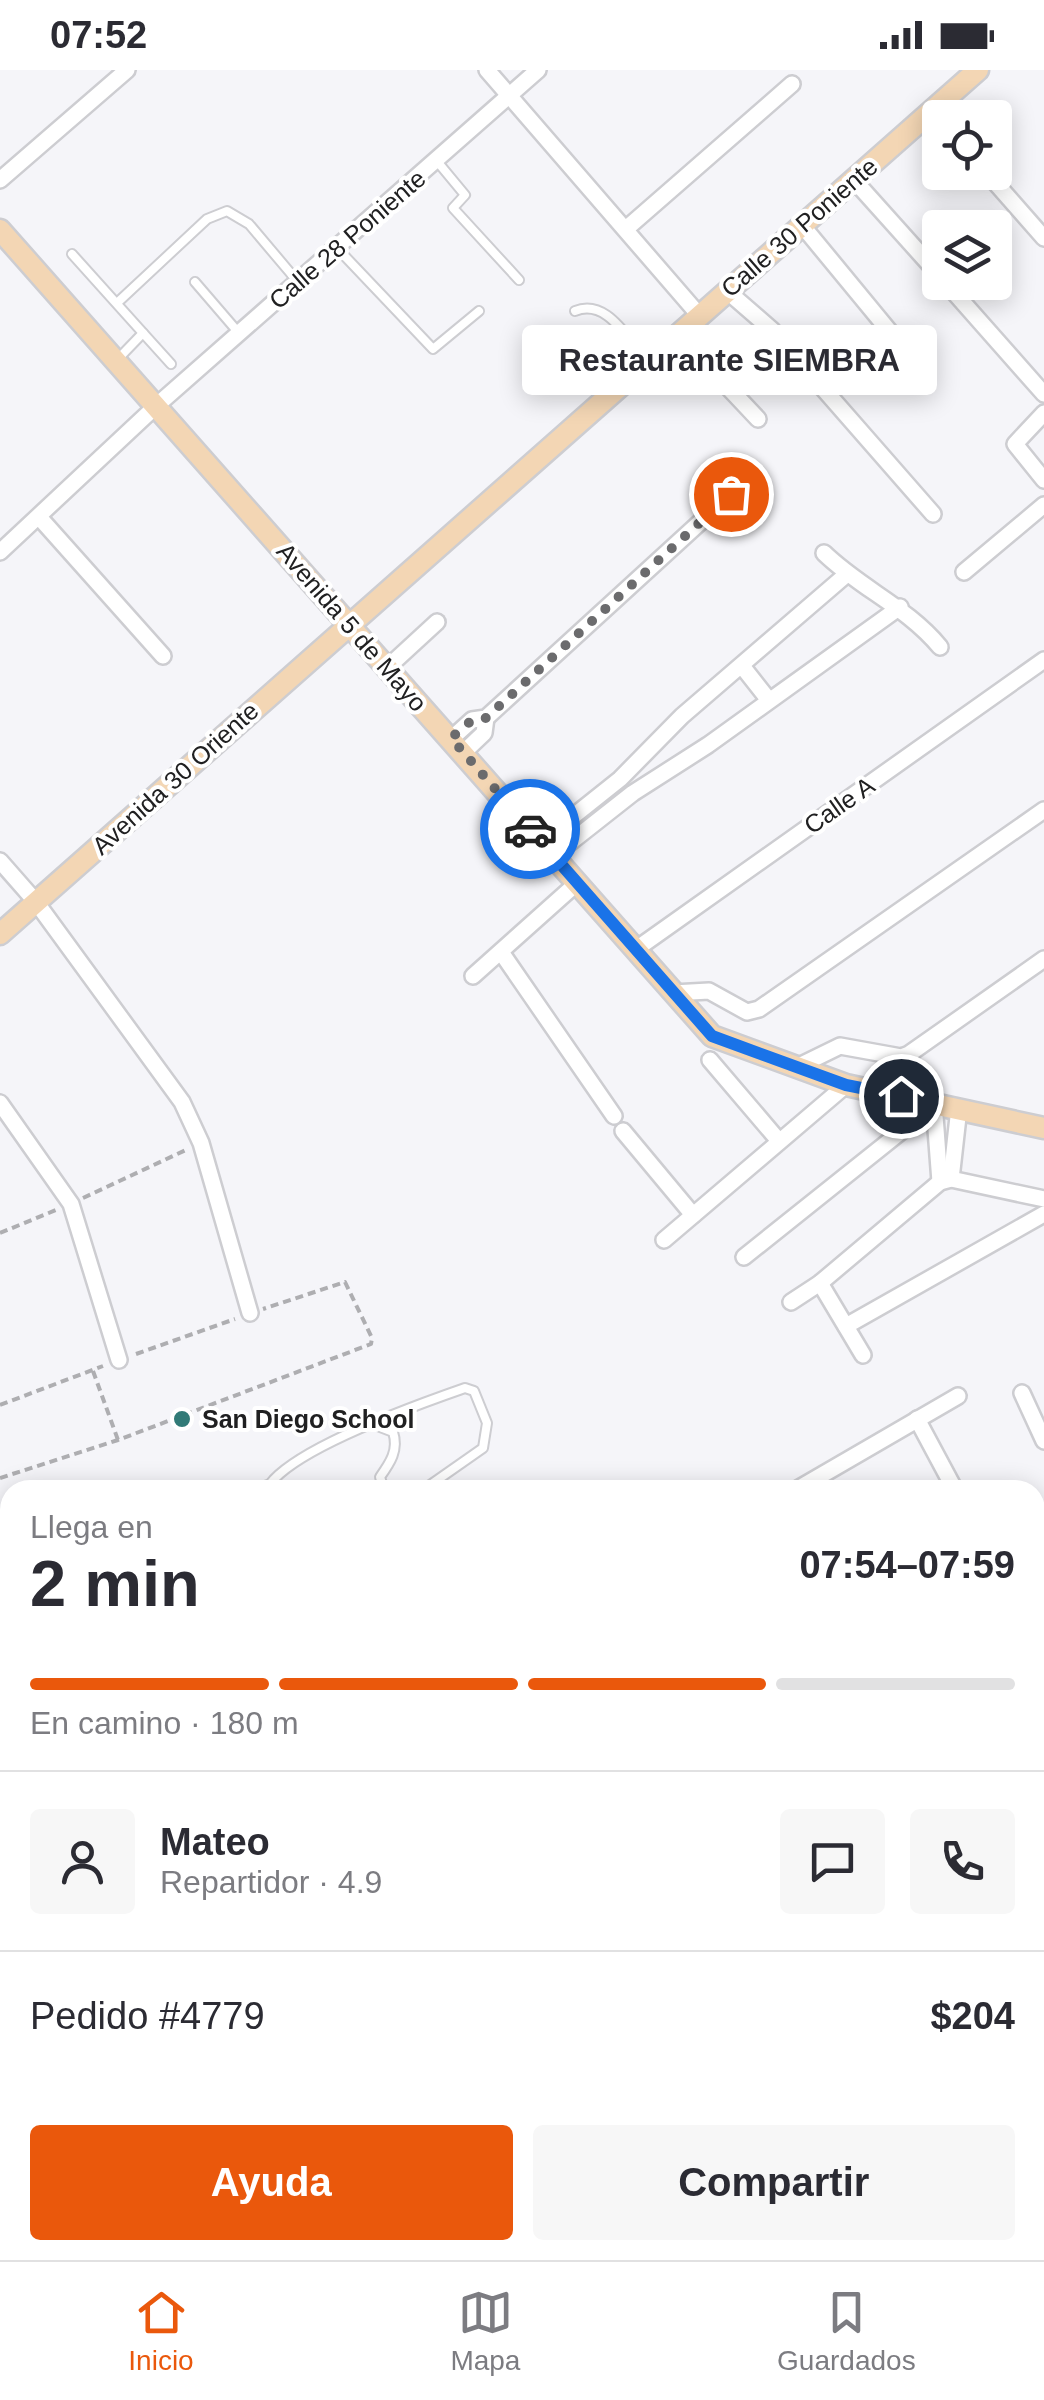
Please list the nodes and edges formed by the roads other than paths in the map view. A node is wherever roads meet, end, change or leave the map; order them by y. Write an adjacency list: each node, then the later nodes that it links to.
1 (127, 70): 11 (street)
2 (487, 70): 6 (street)
3 (538, 70): 6 (street, Calle 28 Poniente)
4 (978, 70): 7 (street, Calle 30 Poniente)
5 (792, 84): 14 (street)
6 (509, 96): 9 (street, Calle 28 Poniente); 14 (street)
7 (951, 100)
8 (922, 127): 10 (street, Calle 30 Poniente)
9 (436, 160): 17 (street, Calle 28 Poniente); 20 (lane)
10 (853, 179): 13 (street, Calle 30 Poniente); 19 (street)
11 (0, 180)
12 (1002, 190): 16 (street)
13 (800, 224): 23 (street, Calle 30 Poniente); 33 (street)
14 (627, 228): 28 (street)
15 (0, 230): 34 (street, Avenida 5 de Mayo)
16 (1044, 238)
17 (336, 248): 22 (street, Calle 28 Poniente); 26 (lane)
18 (72, 254): 25 (lane)
19 (922, 256)
20 (519, 280)
21 (195, 282): 31 (lane)
22 (298, 282): 25 (lane); 31 (street, Calle 28 Poniente)
23 (726, 290): 28 (street, Calle 30 Poniente); 45 (street)
24 (962, 300): 38 (street)
25 (116, 303): 29 (lane)
26 (479, 311)
27 (575, 311): 35 (lane)
28 (699, 315): 30 (street, Calle 30 Poniente)
29 (143, 333): 34 (lane); 36 (lane)
30 (677, 333): 35 (street, Calle 30 Poniente); 37 (street)
31 (240, 334): 39 (street, Calle 28 Poniente)
32 (711, 336): 37 (lane)
33 (910, 355)
34 (116, 360): 39 (street, Avenida 5 de Mayo)
35 (648, 360): 53 (street, Calle 30 Poniente)
36 (170, 364)
37 (716, 375): 41 (street)
38 (1044, 394)
39 (156, 408): 46 (street, Calle 28 Poniente); 53 (street, Avenida 5 de Mayo)
40 (1044, 413): 42 (street)
41 (758, 418)
42 (1044, 480)
43 (731, 494): 60 (street)
44 (1044, 505): 49 (street)
45 (934, 514)
46 (39, 517): 47 (street, Calle 28 Poniente); 55 (street)
47 (0, 552)
48 (824, 553): 50 (street)
49 (964, 572)
50 (847, 574): 51 (street); 57 (street)
51 (900, 606): 54 (street); 59 (street)
52 (437, 622): 58 (street)
53 (350, 623): 58 (street, Avenida 5 de Mayo); 65 (street, Avenida 30 Oriente)
54 (940, 647)
55 (163, 656)
56 (1044, 660): 67 (street, Calle A)
57 (742, 666): 59 (street); 62 (street)
58 (387, 668): 60 (street, Avenida 5 de Mayo)
59 (768, 700): 62 (street)
60 (457, 746): 62 (street, Avenida 5 de Mayo)
61 (1044, 810): 71 (street)
62 (547, 849): 64 (street, Avenida 5 de Mayo)
63 (0, 862): 65 (street)
64 (576, 884): 67 (street, Avenida 5 de Mayo); 68 (street)
65 (36, 902): 66 (street, Avenida 30 Oriente); 90 (street)
66 (0, 934)
67 (634, 950): 71 (street, Avenida 5 de Mayo)
68 (501, 952): 70 (street); 78 (street)
69 (1044, 959): 73 (street)
70 (473, 976)
71 (672, 993): 73 (street, Avenida 5 de Mayo)
72 (710, 1060): 81 (street)
73 (794, 1068): 74 (street, Avenida 5 de Mayo)
74 (846, 1085): 75 (street, Avenida 5 de Mayo); 81 (street)
75 (931, 1102): 77 (street, Avenida 5 de Mayo); 82 (street); 87 (street)
76 (0, 1103): 93 (street)
77 (959, 1108): 79 (street, Avenida 5 de Mayo); 82 (street)
78 (614, 1116)
79 (1044, 1128)
80 (623, 1131): 85 (street)
81 (779, 1142): 85 (street)
82 (946, 1180): 83 (street); 88 (street)
83 (1044, 1199)
84 (1044, 1214): 91 (street)
85 (694, 1215): 86 (street)
86 (664, 1240)
87 (744, 1257)
88 (820, 1283): 89 (street); 91 (street)
89 (791, 1302)
90 (250, 1314)
91 (846, 1326): 92 (street)
92 (863, 1356)
93 (119, 1360)
94 (1022, 1393): 98 (street)
95 (958, 1396): 96 (street)
96 (917, 1419): 102 (street); 103 (street)
97 (372, 1424): 99 (lane); 100 (lane); 101 (lane)
98 (1044, 1441)
99 (275, 1480)
100 (381, 1480)
101 (437, 1480)
102 (824, 1480)
103 (949, 1480)

